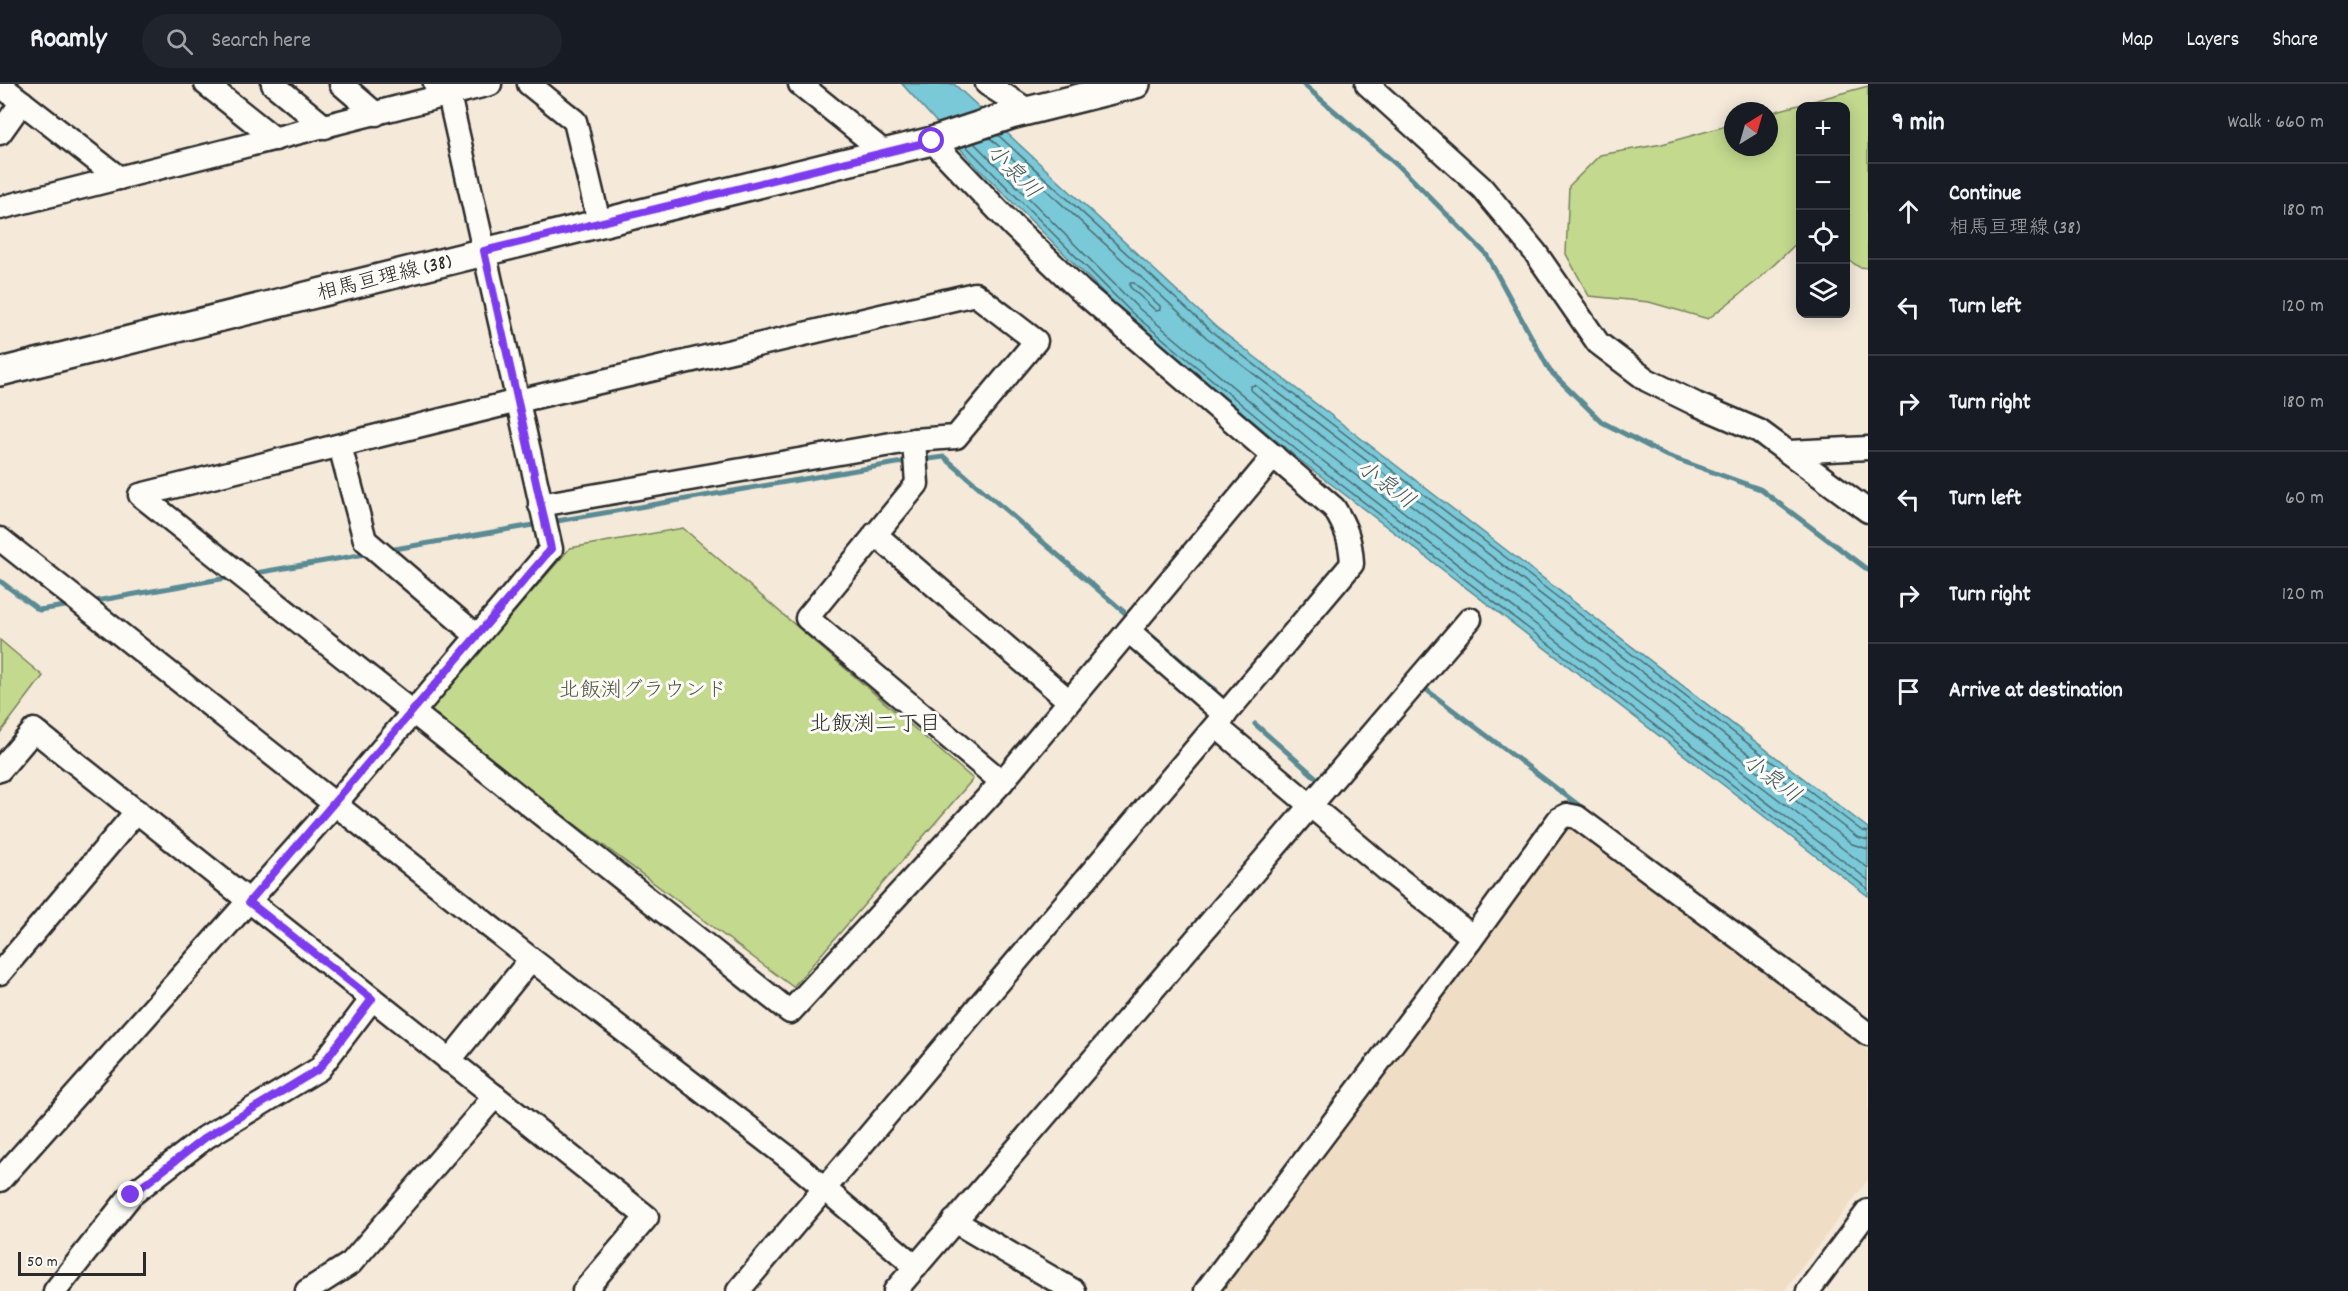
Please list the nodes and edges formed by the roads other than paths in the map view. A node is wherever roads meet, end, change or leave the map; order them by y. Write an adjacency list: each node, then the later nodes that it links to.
1 (206, 84): 17 (street)
2 (273, 84): 15 (street)
3 (340, 84): 14 (street)
4 (490, 84): 11 (street)
5 (529, 84): 22 (street)
6 (800, 84): 19 (street)
7 (987, 84): 13 (street)
8 (1136, 84): 13 (main road, 相馬亘理線 (38))
9 (1367, 84): 29 (street)
10 (0, 85): 12 (street)
11 (442, 90): 14 (street); 23 (street)
12 (22, 102): 16 (street); 20 (street)
13 (1020, 113): 18 (main road, 相馬亘理線 (38))
14 (376, 114): 15 (street)
15 (325, 127): 17 (street)
16 (0, 133)
17 (275, 139): 20 (street)
18 (937, 139): 19 (main road, 相馬亘理線 (38)); 30 (street)
19 (884, 152): 22 (main road, 相馬亘理線 (38))
20 (118, 178): 21 (street)
21 (0, 208)
22 (599, 222): 23 (main road, 相馬亘理線 (38))
23 (484, 251): 24 (main road, 相馬亘理線 (38)); 25 (street)
24 (0, 372)
25 (518, 402): 26 (street); 28 (street); 32 (street)
26 (340, 446): 37 (street); 39 (street)
27 (1868, 448): 29 (street)
28 (914, 451): 32 (street); 33 (street)
29 (1789, 452): 31 (street)
30 (1274, 456): 36 (street); 40 (street)
31 (1868, 511)
32 (543, 517): 37 (street)
33 (875, 534): 38 (street); 42 (street)
34 (0, 539): 43 (street)
35 (1470, 618): 44 (street)
36 (1135, 626): 38 (street); 40 (street)
37 (477, 636): 39 (street)
38 (1069, 701): 42 (street)
39 (411, 713): 42 (street); 43 (street)
40 (1220, 721): 44 (street); 55 (street)
41 (0, 770): 45 (street)
42 (1002, 782)
43 (336, 804): 46 (street); 48 (street)
44 (1311, 807): 47 (street); 57 (street)
45 (137, 811): 46 (street); 49 (street)
46 (249, 902): 50 (street); 54 (street)
47 (1470, 941): 51 (street); 65 (street)
48 (531, 959): 52 (street); 55 (street)
49 (0, 973)
50 (372, 999): 52 (street); 59 (street)
51 (1868, 1034)
52 (449, 1061): 53 (street)
53 (495, 1096): 60 (street); 61 (street)
54 (0, 1180)
55 (824, 1190): 58 (street); 62 (street)
56 (1868, 1212): 66 (street)
57 (954, 1221): 58 (street); 64 (street)
58 (916, 1267): 63 (street)
59 (55, 1291)
60 (307, 1291)
61 (584, 1291)
62 (738, 1291)
63 (895, 1291)
64 (1074, 1291)
65 (1206, 1291)
66 (1808, 1291)

